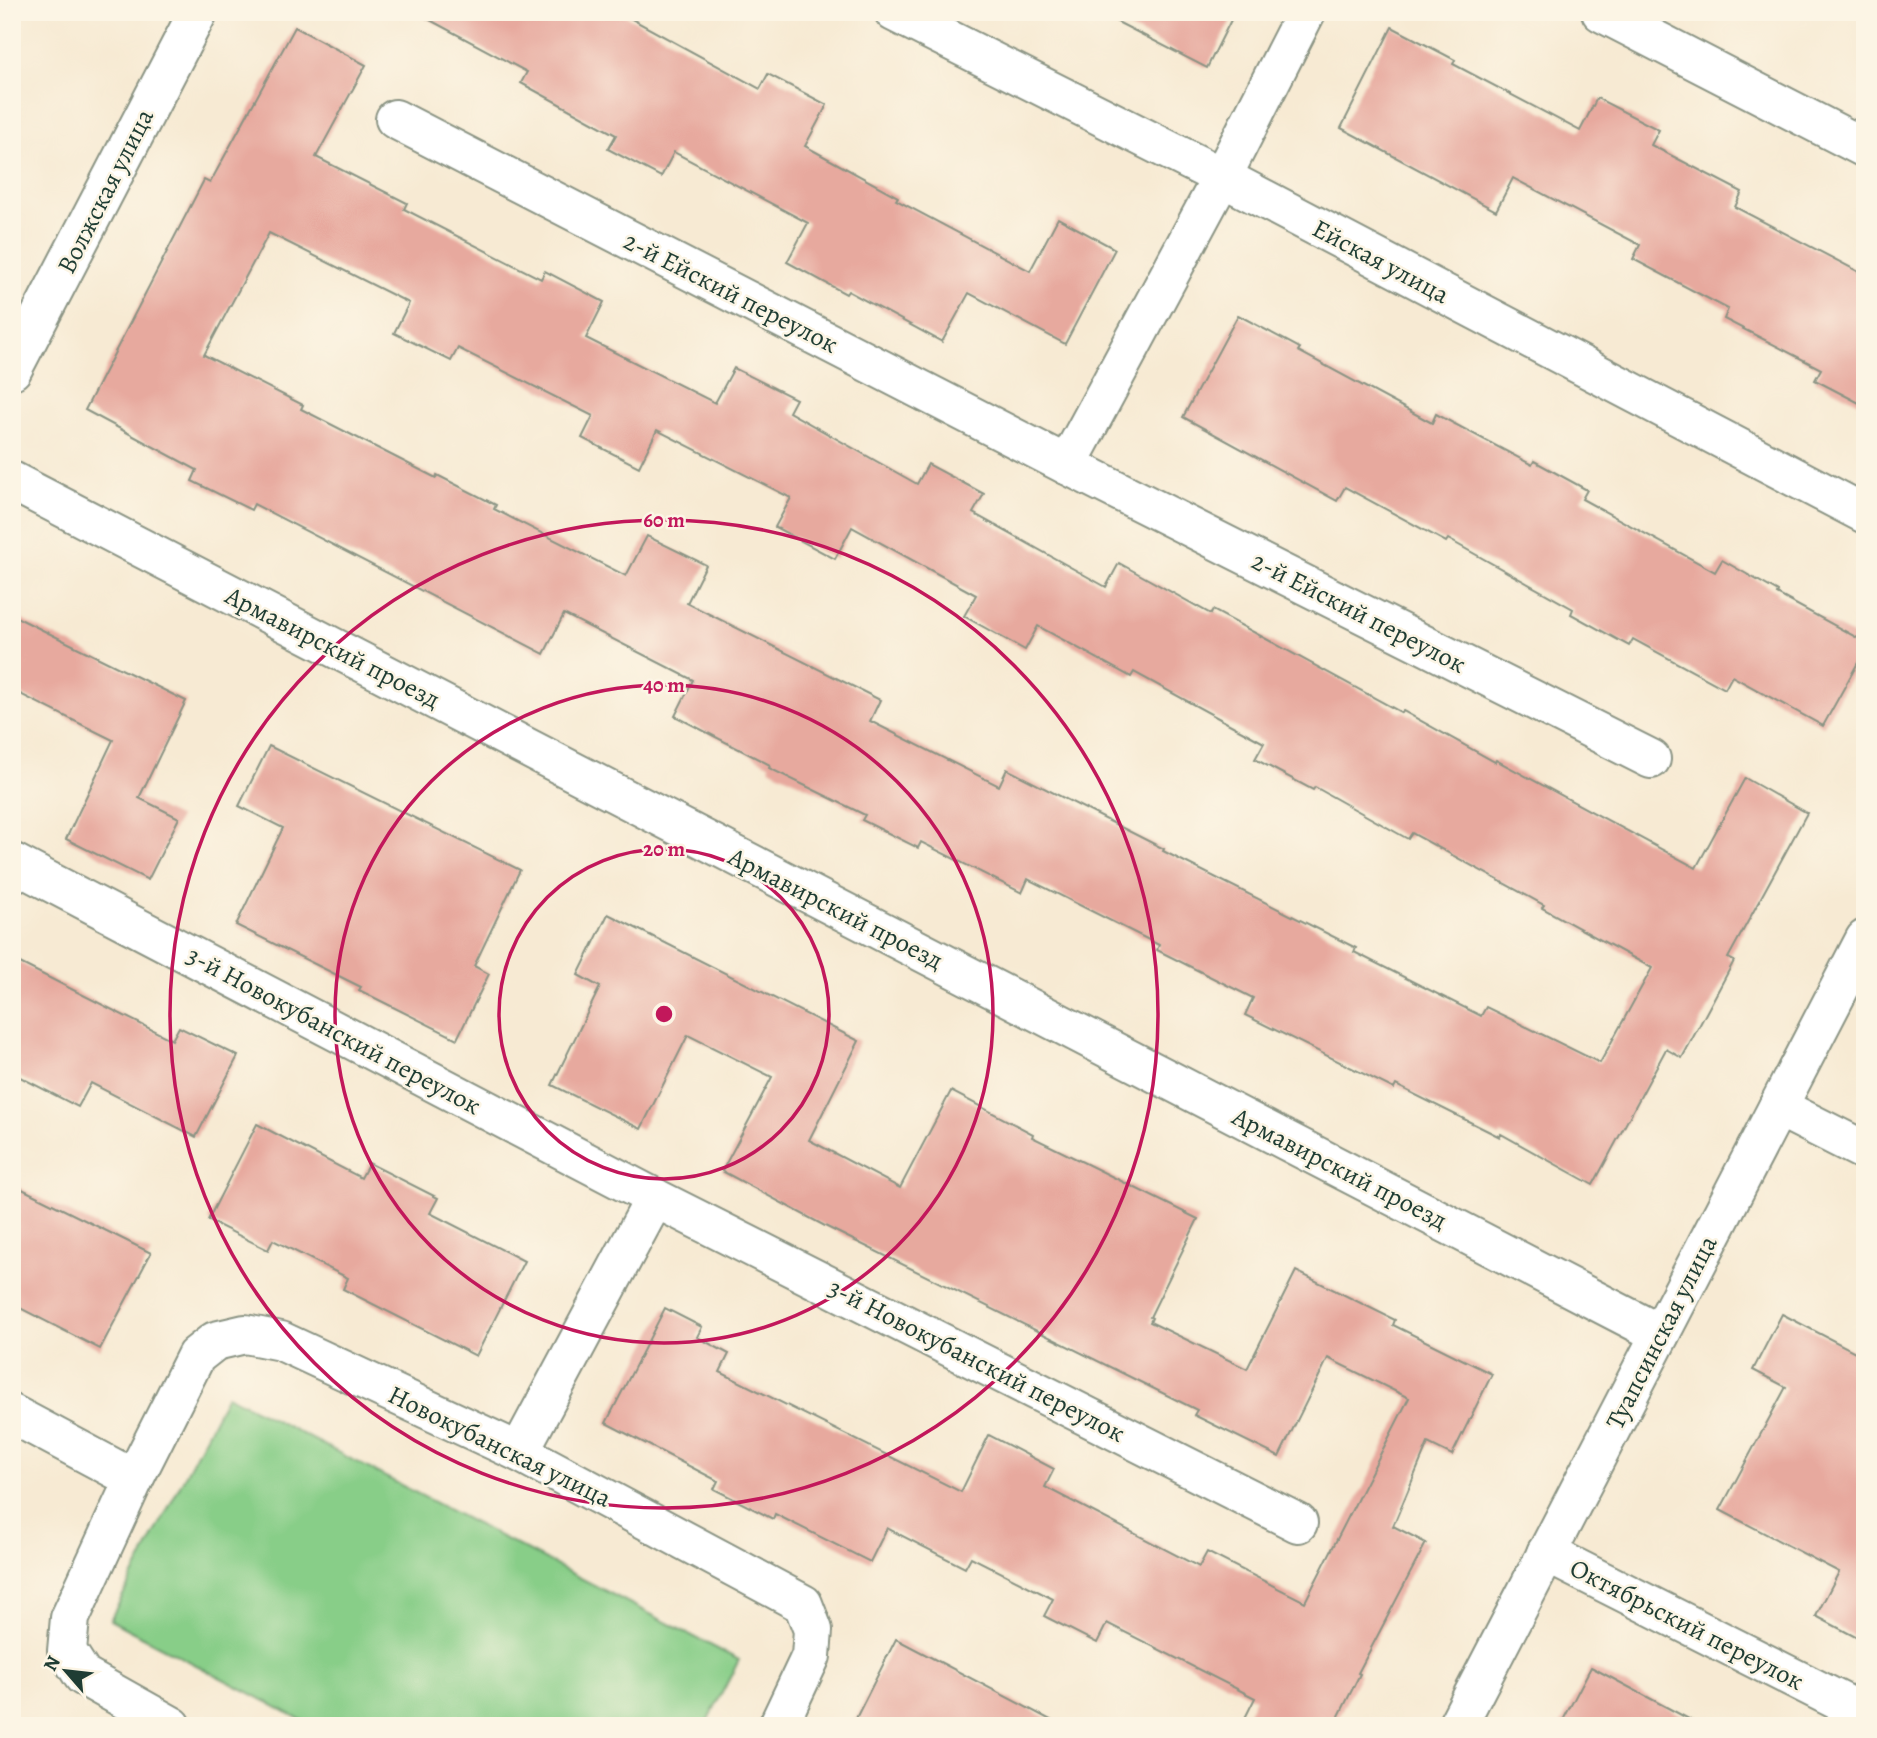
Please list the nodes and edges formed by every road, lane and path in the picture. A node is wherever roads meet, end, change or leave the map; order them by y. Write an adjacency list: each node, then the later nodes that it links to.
1 (198, 12): 8 (street, Волжская улица)
2 (894, 12): 7 (street, Ейская улица)
3 (1306, 12): 7 (street)
4 (1601, 12): 6 (street)
5 (395, 119): 9 (street, 2-й Ейский переулок)
6 (1865, 148)
7 (1222, 177): 9 (street); 11 (street, Ейская улица)
8 (12, 370)
9 (1067, 465): 12 (street, 2-й Ейский переулок)
10 (12, 481): 18 (street, Армавирский проезд)
11 (1865, 514)
12 (1651, 760)
13 (12, 862): 17 (street, 3-й Новокубанский переулок)
14 (1865, 939): 15 (street, Туапсинская улица)
15 (1778, 1107): 16 (street); 18 (street, Туапсинская улица)
16 (1865, 1151)
17 (655, 1198): 20 (street); 22 (street, 3-й Новокубанский переулок)
18 (1660, 1334): 23 (street, Туапсинская улица)
19 (12, 1414): 21 (street)
20 (519, 1451): 21 (street, Новокубанская улица); 26 (street, Новокубанская улица)
21 (134, 1479): 25 (street, Новокубанская улица)
22 (1298, 1522)
23 (1546, 1553): 24 (street, Октябрьский переулок); 27 (street, Туапсинская улица)
24 (1865, 1714)
25 (172, 1726)
26 (778, 1726)
27 (1457, 1726)

